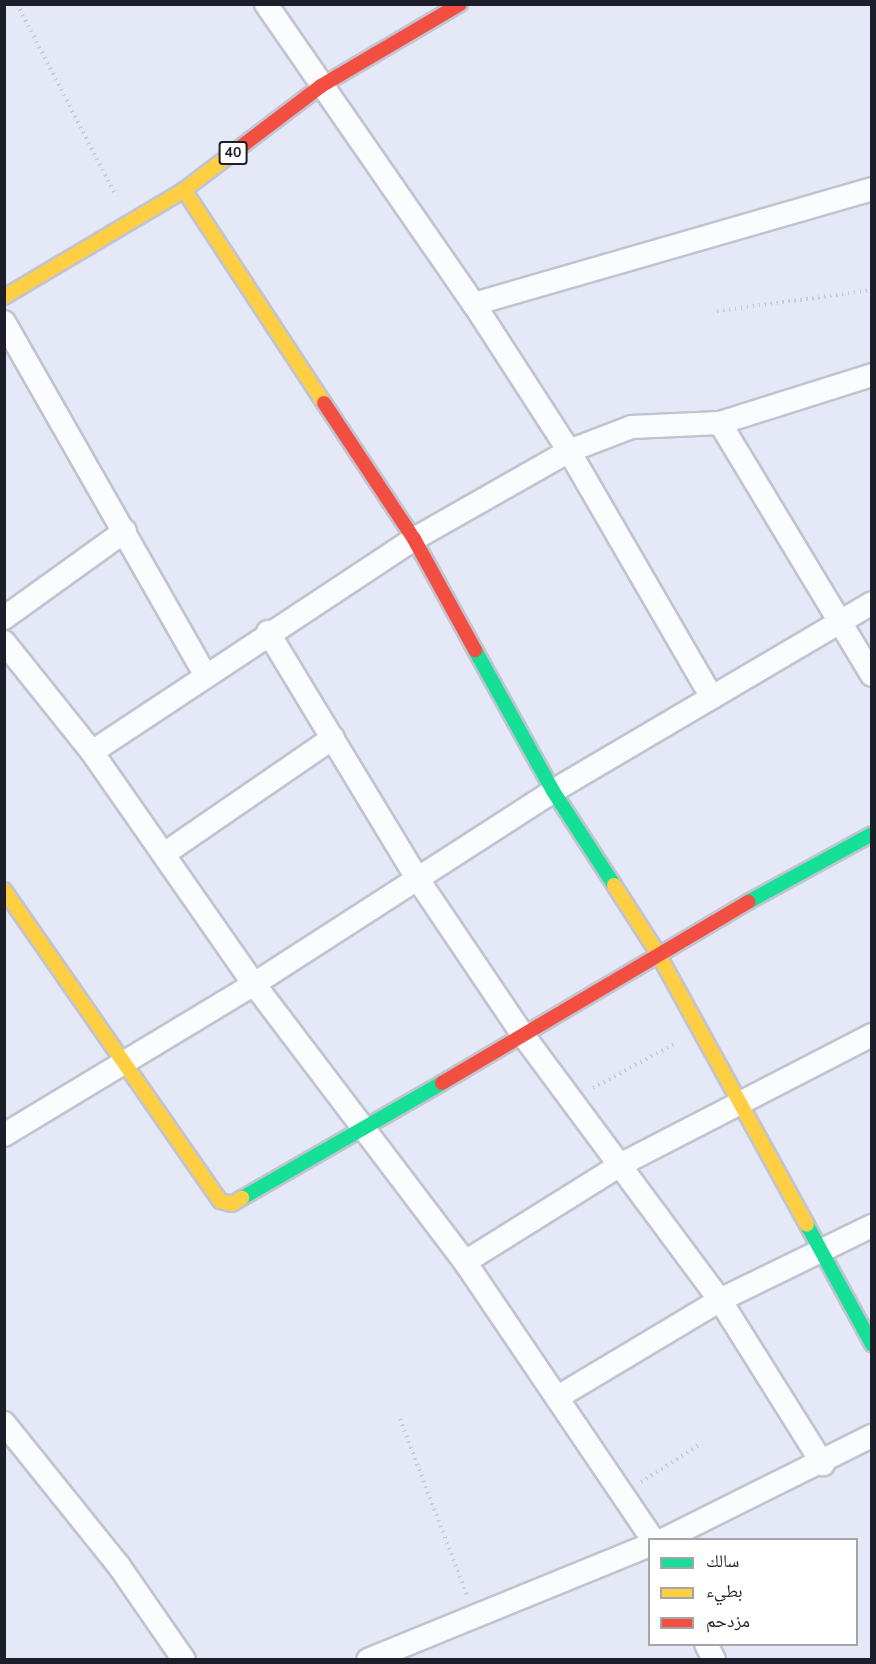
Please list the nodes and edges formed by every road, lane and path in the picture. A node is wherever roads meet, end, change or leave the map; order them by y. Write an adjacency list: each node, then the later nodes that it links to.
1 (17, 4): 7 (path)
2 (266, 4): 4 (street)
3 (460, 4): 4 (main road, 40)
4 (321, 86): 6 (main road, 40); 10 (street)
5 (872, 189): 10 (street)
6 (184, 190): 7 (main road, 40); 17 (main road)
7 (129, 221): 9 (main road, 40)
8 (872, 290): 11 (path)
9 (4, 297)
10 (474, 304): 15 (street)
11 (717, 311)
12 (4, 322): 16 (street)
13 (872, 375): 14 (street)
14 (720, 423): 15 (street); 20 (street)
15 (569, 451): 17 (street); 25 (street)
16 (125, 531): 19 (street); 23 (street)
17 (414, 539): 21 (street); 28 (main road)
18 (872, 603): 20 (street)
19 (4, 618)
20 (841, 621): 24 (street); 25 (street)
21 (267, 632): 23 (street); 26 (street)
22 (4, 642): 27 (street)
23 (205, 675): 27 (street)
24 (872, 675)
25 (712, 698): 28 (street)
26 (333, 738): 30 (street); 31 (street)
27 (92, 752): 30 (street)
28 (553, 791): 31 (street); 33 (main road)
29 (872, 834): 33 (main road)
30 (164, 854): 34 (street)
31 (417, 878): 34 (street); 36 (street)
32 (4, 890): 38 (main road)
33 (657, 952): 35 (main road); 36 (main road)
34 (254, 984): 38 (street); 41 (street)
35 (701, 1030): 39 (path); 40 (main road)
36 (523, 1035): 39 (street); 41 (main road)
37 (872, 1035): 40 (street)
38 (122, 1064): 41 (main road); 42 (street)
39 (570, 1100): 43 (street)
40 (743, 1104): 43 (street); 45 (main road)
41 (367, 1129): 46 (street)
42 (4, 1135)
43 (620, 1165): 46 (street); 47 (street)
44 (872, 1226): 45 (street)
45 (821, 1249): 47 (street); 48 (main road)
46 (465, 1262): 49 (street)
47 (720, 1300): 49 (street); 54 (street)
48 (872, 1344)
49 (558, 1396): 55 (street)
50 (400, 1419): 59 (path)
51 (4, 1423): 61 (street)
52 (872, 1436): 54 (street)
53 (702, 1443): 55 (path)
54 (823, 1464): 57 (street)
55 (623, 1494): 56 (street)
56 (652, 1538)
57 (665, 1538)
58 (648, 1546): 59 (street)
59 (476, 1618): 60 (street)
60 (423, 1650): 62 (street)
61 (184, 1659)
62 (368, 1659)

